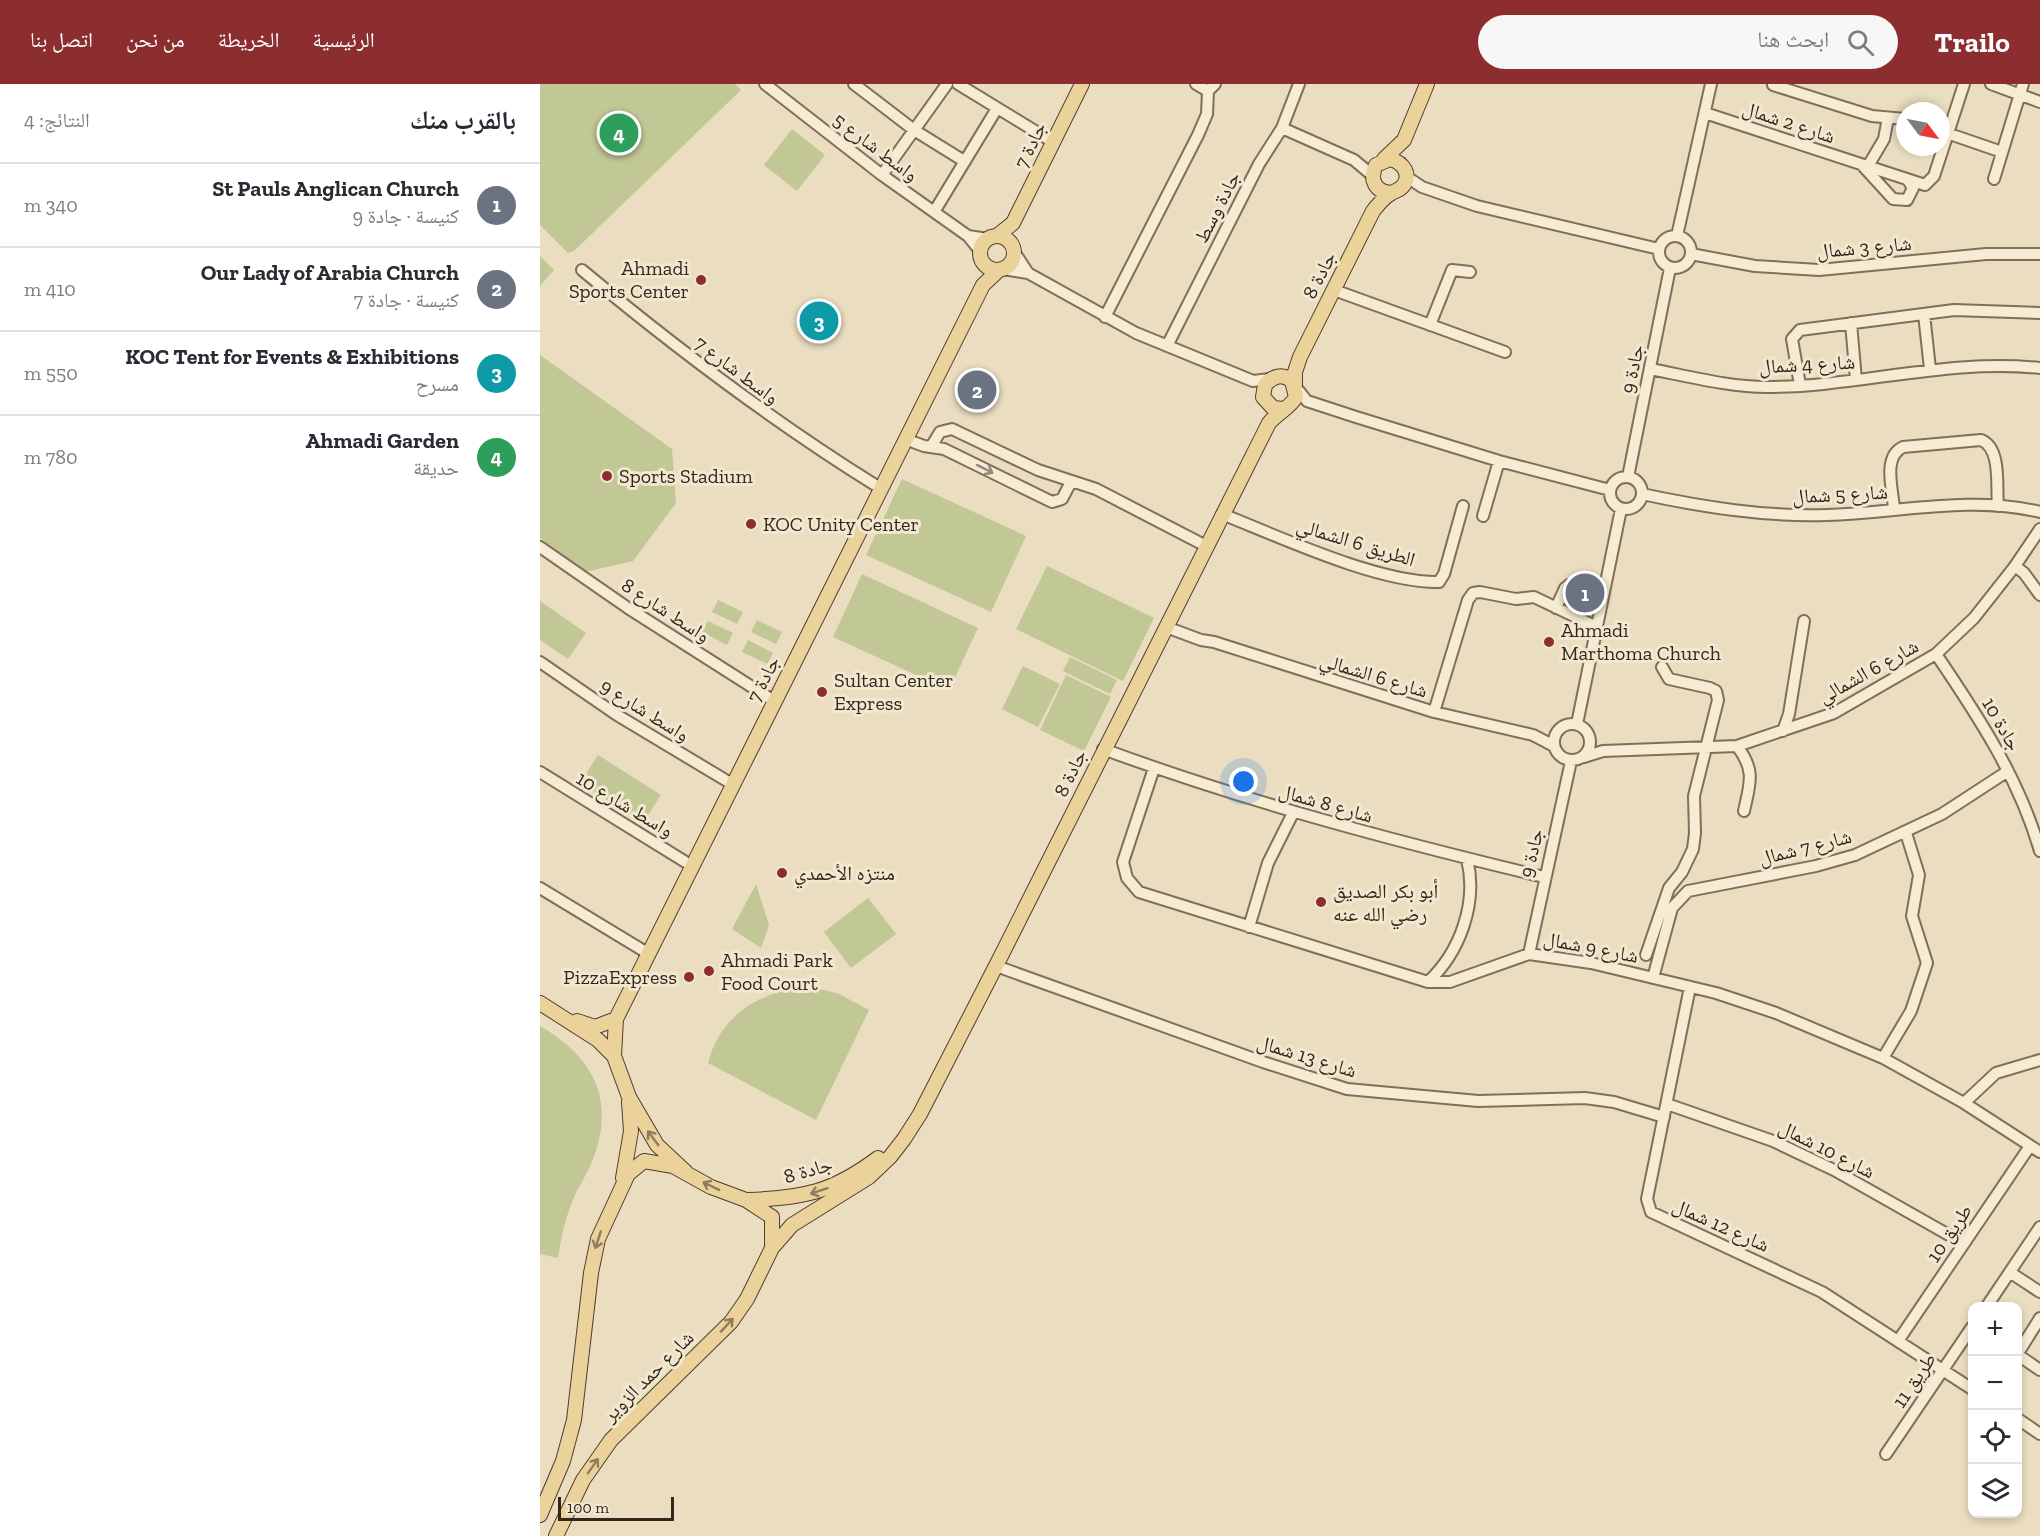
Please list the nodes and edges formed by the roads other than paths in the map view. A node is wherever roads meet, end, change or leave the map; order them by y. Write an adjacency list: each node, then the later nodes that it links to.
1 (765, 84): 32 (street, واسط شارع 5)
2 (854, 84): 22 (street)
3 (947, 84): 22 (street)
4 (958, 84): 16 (street)
5 (1196, 84): 13 (street)
6 (1299, 84): 21 (street, جادة وسط)
7 (1427, 84): 24 (main road)
8 (1711, 84): 17 (street)
9 (1964, 84): 20 (street, شارع 2 شمال)
10 (1991, 84): 14 (street)
11 (1773, 85): 18 (street)
12 (1078, 86): 25 (main road, جادة 7)
13 (1212, 87): 57 (street)
14 (2021, 89): 15 (street); 26 (street)
15 (2040, 102)
16 (996, 110): 25 (street); 30 (street)
17 (1706, 113): 31 (street, شارع 2 شمال); 41 (street)
18 (1888, 118): 19 (street); 31 (street)
19 (1896, 118)
20 (1950, 119)
21 (1282, 128): 28 (street); 60 (street, جادة وسط)
22 (914, 130): 30 (street); 32 (street)
23 (1950, 134): 26 (street)
24 (1404, 140): 29 (main road); 36 (main road)
25 (1053, 142): 39 (main road, جادة 7)
26 (2002, 152): 34 (street)
27 (1939, 156): 35 (street, شارع 2 شمال)
28 (1354, 160): 29 (street); 33 (street)
29 (1382, 160): 33 (main road); 36 (main road)
30 (964, 161): 38 (street)
31 (1865, 165): 35 (street, شارع 2 شمال); 35 (street)
32 (882, 175): 38 (street, واسط شارع 5)
33 (1373, 178): 36 (main road); 37 (main road, جادة 8)
34 (1994, 179)
35 (1908, 180)
36 (1401, 182): 37 (main road, جادة 8); 44 (street)
37 (1373, 211): 54 (main road, جادة 8)
38 (934, 212): 40 (street, واسط شارع 5)
39 (1013, 223): 42 (main road, جادة 7); 43 (main road, جادة 7)
40 (968, 236): 42 (street, واسط شارع 5); 47 (street, واسط شارع 5)
41 (1677, 236): 44 (street); 45 (street)
42 (992, 237): 43 (main road); 47 (main road)
43 (1012, 247): 49 (main road); 52 (street)
44 (1659, 249): 48 (street)
45 (1691, 254): 46 (street, شارع 3 شمال); 48 (street)
46 (2040, 254)
47 (981, 257): 49 (main road); 53 (main road, جادة 7)
48 (1670, 268): 64 (street, جادة 9)
49 (1001, 269): 52 (street); 53 (main road, جادة 7)
50 (582, 270): 80 (street, واسط شارع 7)
51 (1470, 272): 59 (street)
52 (1028, 273): 57 (street)
53 (983, 285): 75 (main road, جادة 7)
54 (1334, 290): 59 (street); 62 (main road, جادة 8)
55 (2040, 313): 56 (street)
56 (1924, 314): 58 (street); 65 (street)
57 (1105, 317): 60 (street)
58 (1851, 323): 67 (street); 70 (street)
59 (1430, 325): 61 (street)
60 (1167, 346): 68 (street)
61 (1505, 352)
62 (1300, 357): 66 (main road, جادة 8); 69 (main road, جادة 8)
63 (2040, 368): 65 (street, شارع 4 شمال)
64 (1650, 369): 70 (street, شارع 4 شمال); 78 (street, جادة 9)
65 (1930, 369): 67 (street, شارع 4 شمال)
66 (1272, 378): 68 (street); 69 (main road); 72 (main road)
67 (1856, 380): 70 (street, شارع 4 شمال)
68 (1253, 381): 72 (street)
69 (1295, 385): 71 (street); 73 (main road)
70 (1800, 386)
71 (1307, 400): 73 (street); 77 (street)
72 (1266, 401): 73 (main road); 74 (main road)
73 (1286, 408): 74 (main road, جادة 8)
74 (1269, 423): 88 (main road, جادة 8)
75 (905, 439): 76 (street); 80 (main road, جادة 7)
76 (931, 447): 79 (street); 79 (street, one-way to 79)
77 (1499, 461): 81 (street); 89 (street)
78 (1628, 477): 81 (street); 82 (street)
79 (1071, 482): 91 (street)
80 (880, 488): 103 (main road, جادة 7)
81 (1610, 490): 85 (street)
82 (1642, 494): 85 (street); 86 (street, شارع 5 شمال)
83 (1463, 506): 88 (street, الطريق 6 الشمالي)
84 (1998, 506): 86 (street, شارع 5 شمال); 86 (street); 87 (street, شارع 5 شمال)
85 (1621, 509): 94 (street)
86 (1894, 509)
87 (2040, 512)
88 (1222, 514): 91 (main road, جادة 8)
89 (1483, 516)
90 (2040, 529): 93 (street, شارع 6 الشمالي)
91 (1206, 546): 98 (main road, جادة 8)
92 (540, 547): 103 (street, واسط شارع 8)
93 (2015, 566): 95 (street); 100 (street, شارع 6 الشمالي)
94 (1604, 590): 96 (street); 99 (street)
95 (2040, 595)
96 (1556, 608): 99 (street); 104 (street)
97 (1804, 621): 107 (street)
98 (1167, 623): 104 (street, شارع 6 الشمالي); 113 (main road, جادة 8)
99 (1597, 627): 105 (street)
100 (1936, 654): 107 (street, شارع 6 الشمالي); 118 (street, جادة 10)
101 (540, 662): 120 (street, واسط شارع 9)
102 (1662, 667): 112 (street)
103 (774, 701): 120 (main road, جادة 7)
104 (1434, 712): 108 (street, شارع 6 الشمالي)
105 (1577, 724): 106 (street); 109 (street)
106 (1559, 729): 108 (street, شارع 6 الشمالي); 110 (street)
107 (1783, 731): 111 (street, شارع 6 الشمالي)
108 (1526, 733): 110 (street, شارع 6 الشمالي)
109 (1590, 738): 114 (street, شارع 6 الشمالي); 115 (street)
110 (1554, 746): 116 (street)
111 (1737, 746): 112 (street, شارع 6 الشمالي); 121 (street)
112 (1704, 749): 114 (street, شارع 6 الشمالي); 132 (street)
113 (1103, 750): 117 (street, شارع 8 شمال); 133 (main road, جادة 8)
114 (1621, 750): 115 (street, شارع 6 الشمالي)
115 (1584, 757): 116 (street)
116 (1571, 761): 127 (street, جادة 9)
117 (1154, 768): 122 (street, شارع 8 شمال); 129 (street, شارع 9 شمال)
118 (2008, 771): 123 (street, شارع 7 شمال); 124 (street, جادة 10)
119 (540, 772): 126 (street, واسط شارع 10)
120 (732, 784): 126 (main road, جادة 7)
121 (1744, 811)
122 (1293, 813): 125 (street, شارع 8 شمال); 129 (street)
123 (1906, 833): 134 (street, شارع 7 شمال); 140 (street)
124 (2040, 851)
125 (1467, 859): 127 (street, شارع 8 شمال); 135 (street)
126 (692, 866): 130 (main road, جادة 7)
127 (1544, 878): 131 (street, جادة 9)
128 (540, 888): 130 (street)
129 (1249, 927): 135 (street, شارع 9 شمال)
130 (649, 954): 138 (main road, جادة 7)
131 (1529, 954): 134 (street, شارع 9 شمال); 135 (street, شارع 9 شمال)
132 (1646, 955)
133 (998, 962): 145 (street, شارع 13 شمال); 146 (main road, جادة 8)
134 (1653, 978): 136 (street, شارع 9 شمال)
135 (1428, 982)
136 (1690, 987): 140 (street, شارع 9 شمال); 144 (street, شارع 12 شمال)
137 (541, 1004): 138 (main road); 139 (main road)
138 (616, 1019): 139 (main road, جادة 7)
139 (614, 1056): 142 (main road, جادة 7)
140 (1883, 1058): 143 (street, شارع 9 شمال)
141 (2040, 1060): 143 (street)
142 (629, 1097): 149 (main road, جادة 7, one-way to 142); 150 (main road, جادة 7)
143 (1964, 1103): 147 (street, شارع 9 شمال)
144 (1667, 1104): 145 (street, شارع 12 شمال); 153 (street, شارع 10 شمال)
145 (1664, 1117): 160 (street, شارع 12 شمال)
146 (904, 1139): 151 (main road, جادة 8, one-way to 151); 154 (main road, جادة 8)
147 (2030, 1146): 148 (street, شارع 9 شمال); 153 (street, طريق 10)
148 (2040, 1152)
149 (686, 1172): 150 (main road); 151 (main road, one-way to 149)
150 (621, 1186): 169 (main road, شارع حمد الزوير, one-way to 169)
151 (746, 1200): 154 (main road)
152 (2039, 1230): 155 (street)
153 (1963, 1243): 160 (street, طريق 10)
154 (772, 1248): 170 (main road, شارع حمد الزوير, one-way to 154)
155 (2011, 1273): 156 (street); 157 (street)
156 (2040, 1292)
157 (1990, 1302)
158 (2040, 1318): 161 (street)
159 (1968, 1333): 163 (street, طريق 11)
160 (1899, 1341): 163 (street, شارع 12 شمال)
161 (2022, 1347)
162 (2021, 1356): 164 (street)
163 (1942, 1369): 165 (street, شارع 12 شمال); 168 (street, طريق 11)
164 (2040, 1370)
165 (1968, 1386)
166 (2022, 1422): 167 (street)
167 (2040, 1434)
168 (1886, 1454)
169 (540, 1515)
170 (556, 1536)

